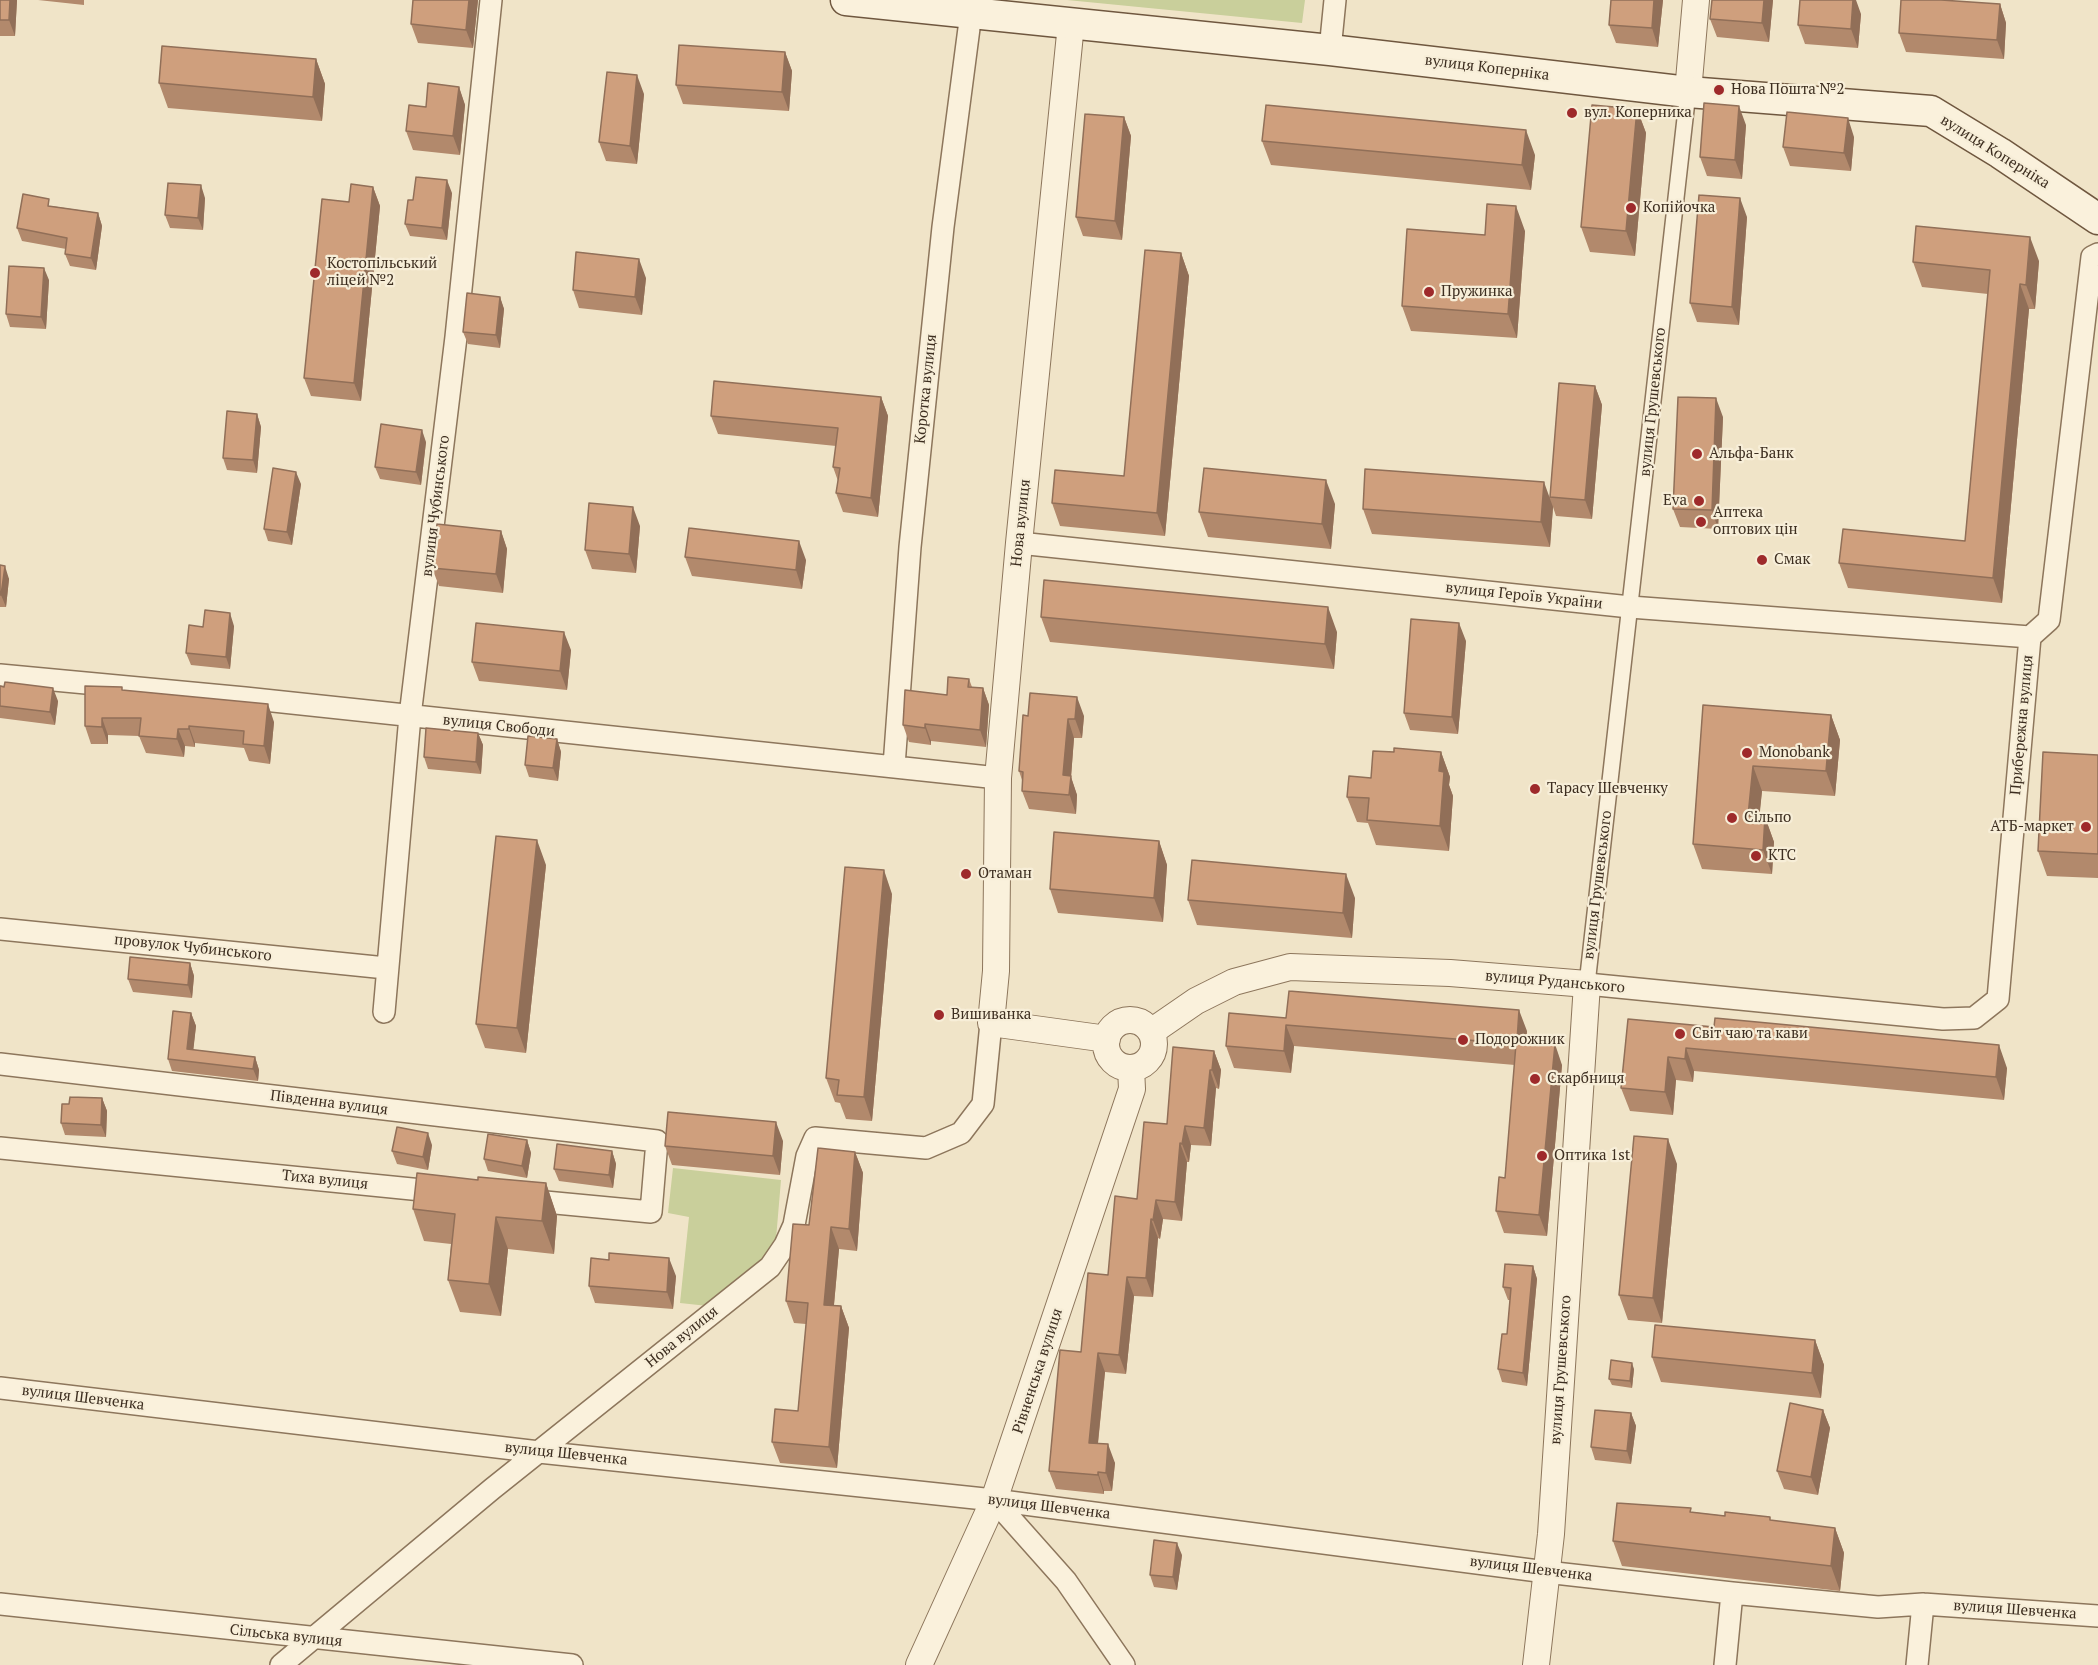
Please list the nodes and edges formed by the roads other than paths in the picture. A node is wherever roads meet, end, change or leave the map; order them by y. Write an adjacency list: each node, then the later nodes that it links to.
1 (491, 0): 16 (street, вулиця Чубинського)
2 (846, 0): 5 (main road, вулиця Коперніка)
3 (1335, 0): 8 (street)
4 (1696, 0): 9 (street, вулиця Грушевського)
5 (925, 4): 6 (main road, вулиця Коперніка)
6 (970, 13): 7 (main road, вулиця Коперніка); 17 (street, Коротка вулиця)
7 (1071, 24): 8 (main road, вулиця Коперніка); 12 (street, Нова вулиця)
8 (1330, 50): 9 (main road, вулиця Коперніка)
9 (1688, 92): 10 (main road, вулиця Коперніка); 13 (street, вулиця Грушевського)
10 (2098, 219)
11 (2098, 254): 14 (street, Прибережна вулиця)
12 (1019, 543): 13 (street, вулиця Героїв України); 18 (street, Нова вулиця)
13 (1630, 607): 14 (street, вулиця Героїв України); 21 (street, вулиця Грушевського)
14 (2030, 637): 23 (street, Прибережна вулиця)
15 (0, 675): 16 (street, вулиця Свободи)
16 (410, 717): 17 (street, вулиця Свободи); 20 (street, вулиця Чубинського)
17 (894, 766): 18 (street, вулиця Свободи)
18 (998, 778): 24 (street, Нова вулиця)
19 (0, 929): 20 (street, провулок Чубинського)
20 (386, 968): 22 (street, вулиця Чубинського)
21 (1587, 984): 23 (street, вулиця Руданського); 25 (street, вулиця Руданського); 35 (street, вулиця Грушевського)
22 (384, 1012)
23 (1974, 1018)
24 (991, 1023): 26 (street); 33 (street, Нова вулиця)
25 (1151, 1032): 26 (street); 28 (street)
26 (1107, 1039): 28 (street)
27 (0, 1064): 31 (street, Південна вулиця)
28 (1131, 1068): 34 (street, Рівненська вулиця)
29 (0, 1148): 30 (street, Тиха вулиця)
30 (462, 1194)
31 (509, 1198)
32 (0, 1388): 33 (street, вулиця Шевченка)
33 (539, 1452): 34 (street, вулиця Шевченка); 40 (street, Нова вулиця)
34 (994, 1500): 35 (street, вулиця Шевченка); 43 (street, Рівненська вулиця); 44 (street)
35 (1546, 1572): 36 (street, вулиця Шевченка); 45 (street, вулиця Грушевського)
36 (1732, 1593): 38 (street, вулиця Шевченка); 46 (street)
37 (0, 1604): 40 (street, Сільська вулиця)
38 (1923, 1604): 39 (street, вулиця Шевченка); 47 (street)
39 (2098, 1616)
40 (313, 1639): 41 (street, Нова вулиця); 42 (street, Сільська вулиця)
41 (281, 1665)
42 (572, 1665)
43 (919, 1665)
44 (1124, 1665)
45 (1536, 1665)
46 (1725, 1665)
47 (1917, 1665)

